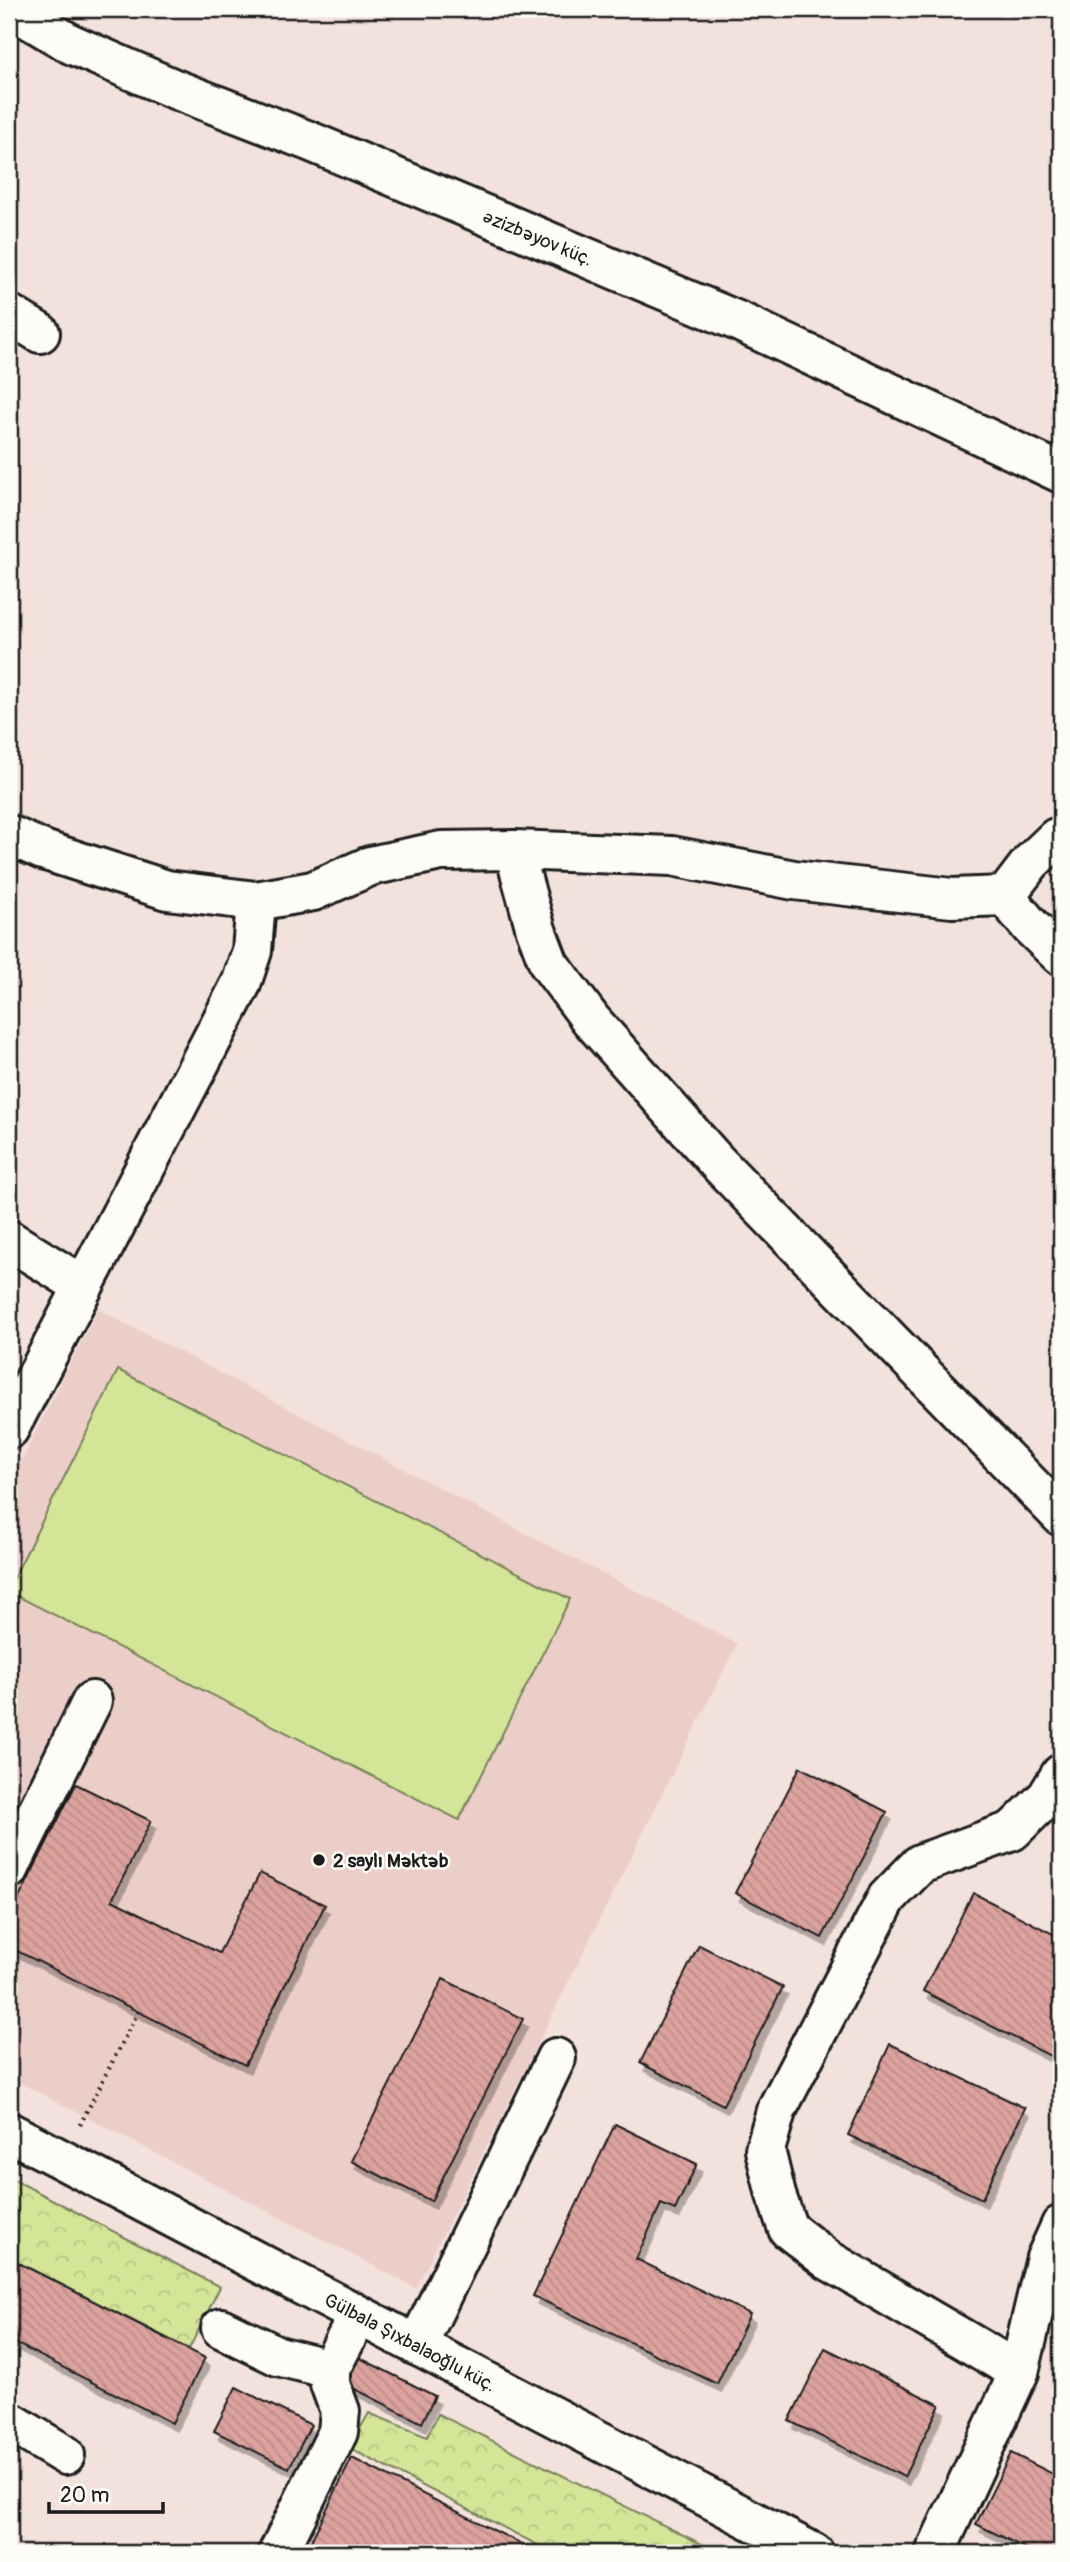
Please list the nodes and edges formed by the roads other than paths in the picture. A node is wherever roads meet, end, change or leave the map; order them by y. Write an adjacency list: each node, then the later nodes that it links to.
1 (12, 9): 2 (street, Əzizbəyov küç.)
2 (1061, 473)
3 (9, 835): 7 (street)
4 (1061, 837): 6 (street)
5 (514, 849): 6 (street); 7 (street); 12 (street)
6 (1005, 896): 8 (street)
7 (256, 901): 10 (street)
8 (1061, 956)
9 (9, 1240): 10 (street)
10 (83, 1286): 11 (street)
11 (9, 1429)
12 (1061, 1516)
13 (92, 1700): 15 (street)
14 (1061, 1774): 24 (street)
15 (9, 1869)
16 (556, 2058): 22 (street)
17 (9, 2132): 19 (street, Gülbala Şıxbalaoğlu küç.)
18 (1061, 2225): 21 (street)
19 (358, 2316): 22 (street, Gülbala Şıxbalaoğlu küç.); 23 (street)
20 (221, 2328): 23 (street)
21 (1046, 2328): 24 (street)
22 (417, 2347): 28 (street, Gülbala Şıxbalaoğlu küç.)
23 (330, 2369): 27 (street)
24 (1019, 2372): 29 (street)
25 (9, 2421): 26 (street)
26 (65, 2455)
27 (278, 2553)
28 (814, 2553)
29 (935, 2553)

